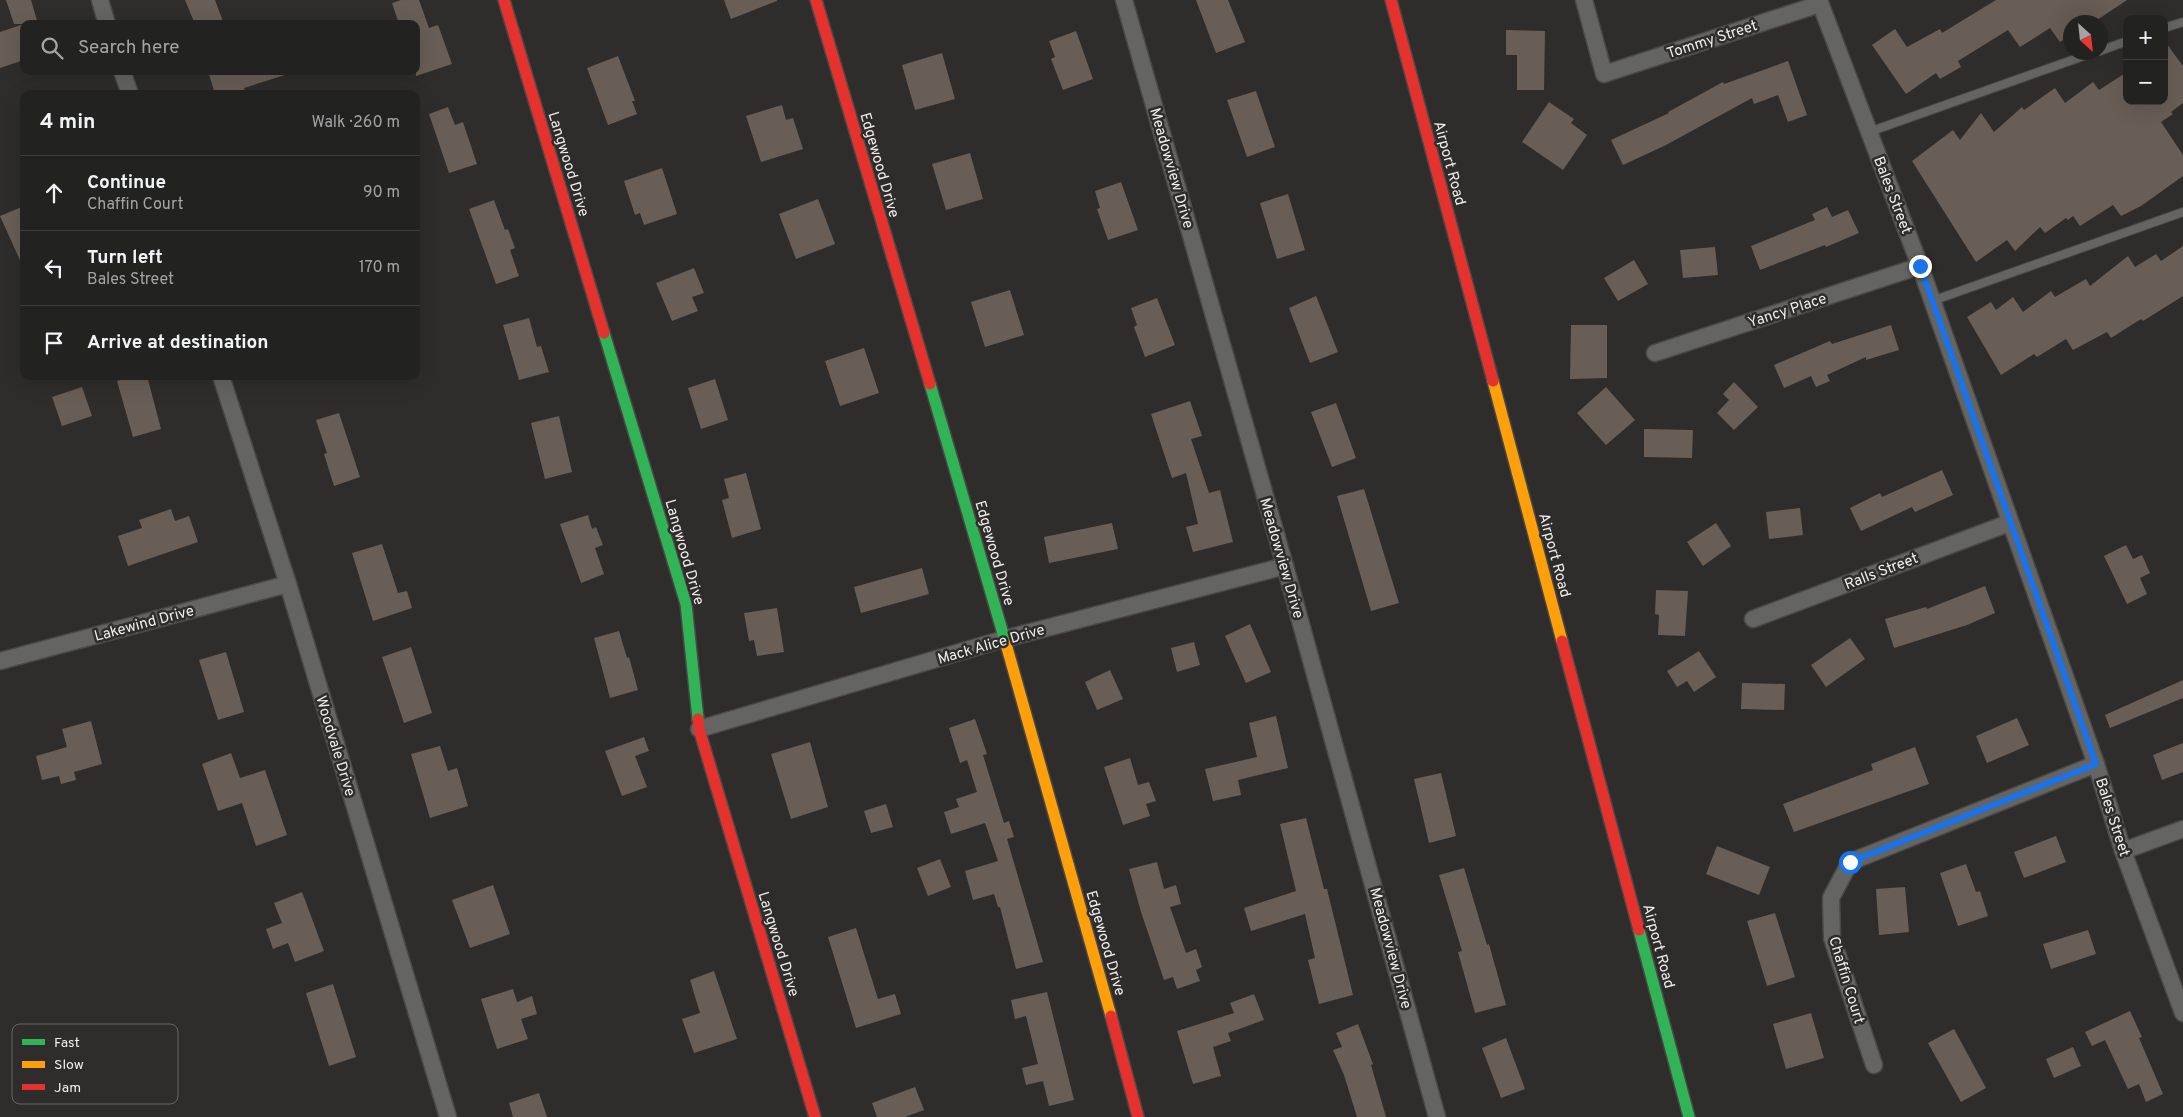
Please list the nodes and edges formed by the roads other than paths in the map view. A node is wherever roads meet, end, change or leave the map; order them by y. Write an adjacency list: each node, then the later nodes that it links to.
1 (100, 0): 8 (street)
2 (504, 0): 28 (main road, Langwood Drive)
3 (816, 0): 26 (main road, Edgewood Drive)
4 (1124, 0): 23 (street, Meadowview Drive)
5 (1392, 0): 38 (main road, Airport Road)
6 (1584, 0): 7 (street, Tommy Street)
7 (1820, 2): 16 (street, Bales Street)
8 (106, 20)
9 (2183, 22): 10 (lane)
10 (2168, 27)
11 (2123, 43): 12 (lane)
12 (2108, 48)
13 (2073, 60): 16 (lane)
14 (123, 75): 15 (street)
15 (129, 90)
16 (1869, 132): 18 (street, Bales Street)
17 (2183, 212): 19 (lane)
18 (1920, 266): 19 (street, Bales Street); 20 (street, Yancy Place)
19 (1932, 301): 22 (street, Bales Street)
20 (1655, 353)
21 (222, 380): 24 (street, Woodvale Drive)
22 (2010, 523): 25 (street, Ralls Street); 29 (street, Bales Street)
23 (1285, 566): 26 (street, Mack Alice Drive); 37 (street, Meadowview Drive)
24 (288, 584): 27 (street, Lakewind Drive); 34 (street, Woodvale Drive)
25 (1753, 620)
26 (1004, 639): 28 (street, Mack Alice Drive); 36 (main road, Edgewood Drive)
27 (0, 661)
28 (698, 729): 35 (main road, Langwood Drive)
29 (2096, 764): 31 (street, Bales Street); 33 (street, Chaffin Court)
30 (2183, 829): 31 (street)
31 (2123, 851): 32 (street, Bales Street)
32 (2183, 1013)
33 (1874, 1065)
34 (448, 1117)
35 (815, 1117)
36 (1138, 1117)
37 (1437, 1117)
38 (1689, 1117)

